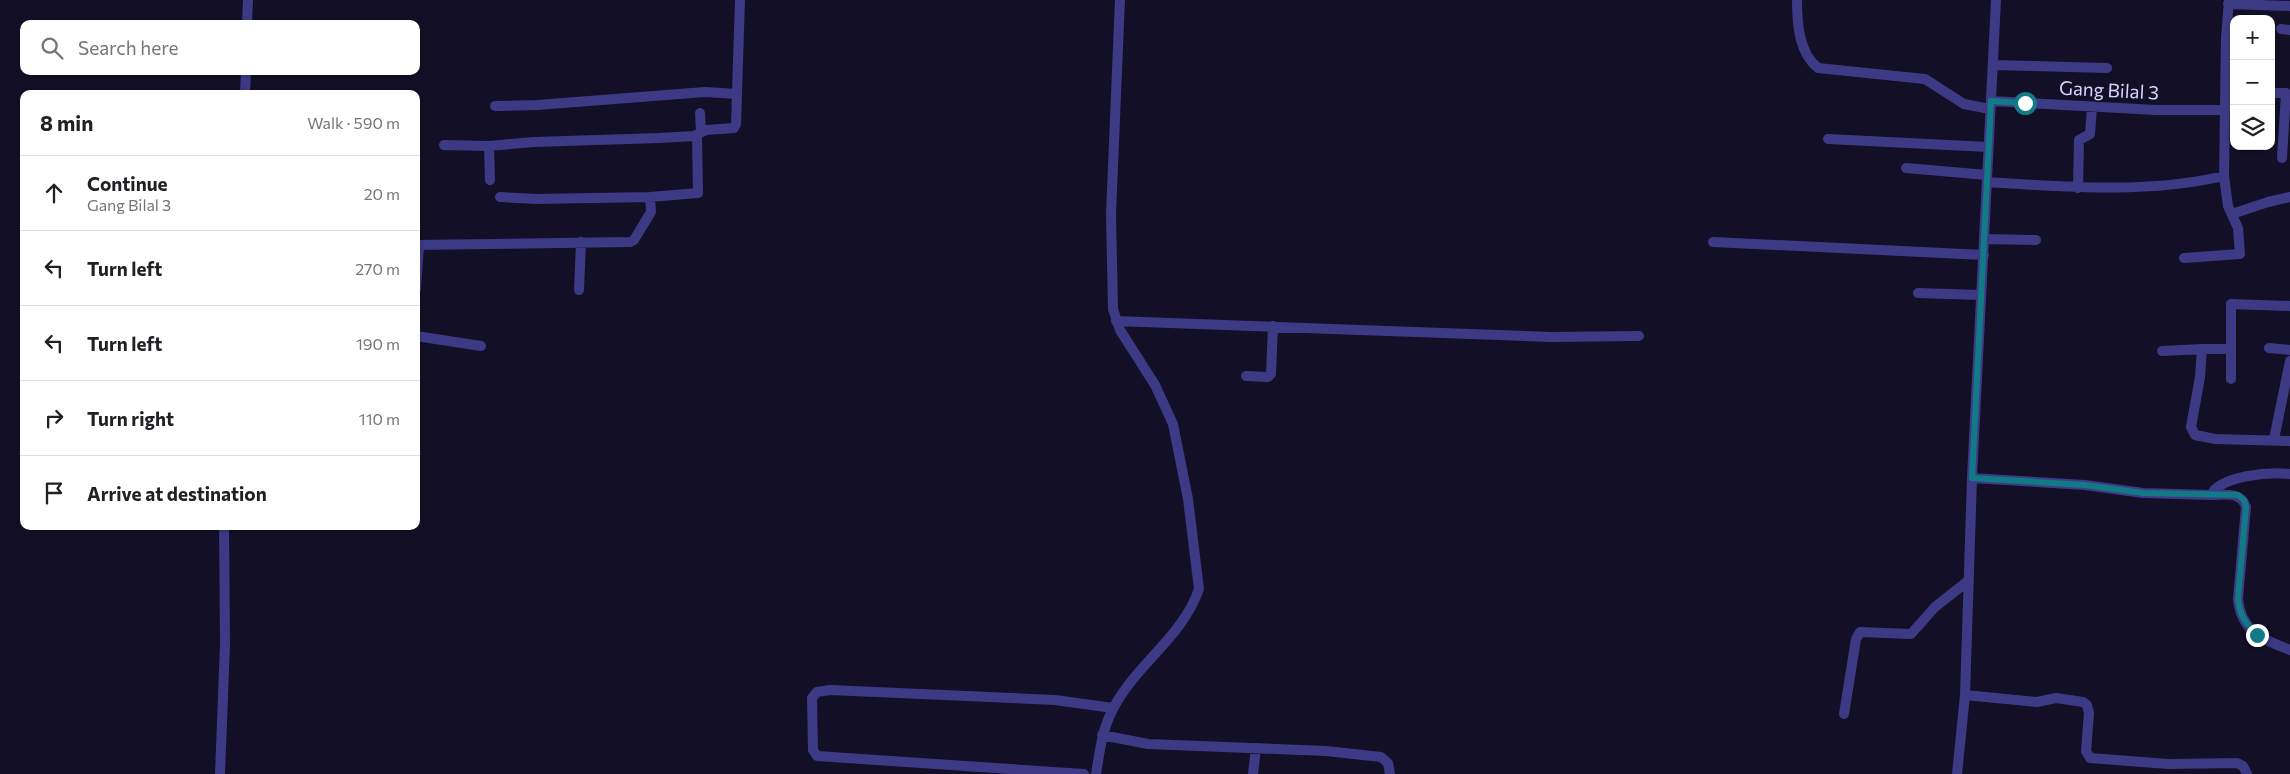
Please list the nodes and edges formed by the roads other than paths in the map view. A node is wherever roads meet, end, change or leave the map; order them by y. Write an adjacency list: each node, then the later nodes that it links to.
1 (248, 0): 8 (street)
2 (740, 0): 15 (street)
3 (1120, 0): 47 (street)
4 (1797, 0): 16 (street, Gang Bilal 3)
5 (1996, 0): 9 (street)
6 (2229, 2): 7 (street); 19 (street)
7 (2290, 6)
8 (247, 20)
9 (1993, 65): 10 (street); 16 (street)
10 (2107, 68)
11 (246, 75): 12 (street)
12 (245, 90)
13 (2275, 93): 14 (street)
14 (2288, 93): 26 (street)
15 (737, 94): 17 (street); 21 (street)
16 (1990, 105): 18 (street, Gang Bilal 3); 25 (street)
17 (496, 106)
18 (2092, 106): 19 (street, Gang Bilal 3); 31 (street)
19 (2225, 110): 28 (street)
20 (700, 113): 21 (street)
21 (699, 133): 24 (street); 33 (street)
22 (1828, 139): 25 (street)
23 (444, 145): 24 (street)
24 (488, 146): 30 (street)
25 (1988, 147): 29 (street)
26 (2282, 158)
27 (1906, 168): 29 (street)
28 (2224, 176): 31 (street); 35 (street)
29 (1987, 178): 31 (street); 36 (street)
30 (490, 180)
31 (2078, 188)
32 (500, 197): 33 (street)
33 (650, 197): 38 (street)
34 (2290, 197): 35 (street)
35 (2231, 211): 42 (street)
36 (1984, 239): 37 (street); 41 (street)
37 (2036, 240)
38 (581, 242): 40 (street); 43 (street)
39 (1712, 242): 41 (street)
40 (420, 245)
41 (1984, 255): 45 (street)
42 (2184, 258)
43 (580, 290)
44 (1918, 293): 45 (street)
45 (1981, 295): 63 (street)
46 (2290, 306): 54 (street)
47 (1116, 321): 48 (street); 69 (street)
48 (1273, 326): 49 (street); 58 (street)
49 (1639, 336)
50 (420, 337): 51 (street)
51 (481, 346)
52 (2269, 348): 55 (street)
53 (2202, 349): 54 (street); 56 (street); 60 (street)
54 (2231, 349): 59 (street)
55 (2290, 350)
56 (2162, 351)
57 (2290, 361): 60 (street)
58 (1246, 376)
59 (2232, 379)
60 (2274, 439): 61 (street)
61 (2290, 441)
62 (2290, 474): 64 (street)
63 (1972, 478): 64 (street); 66 (street)
64 (2211, 495): 67 (street)
65 (224, 530): 73 (street)
66 (1968, 581): 68 (street); 70 (street)
67 (2290, 650)
68 (1965, 695): 78 (street); 79 (street)
69 (1114, 708): 71 (street); 74 (street)
70 (1844, 714)
71 (1102, 735): 72 (street); 75 (street)
72 (1256, 748): 76 (street); 77 (street)
73 (220, 774)
74 (1084, 774)
75 (1096, 774)
76 (1254, 774)
77 (1390, 774)
78 (1957, 774)
79 (2247, 774)

